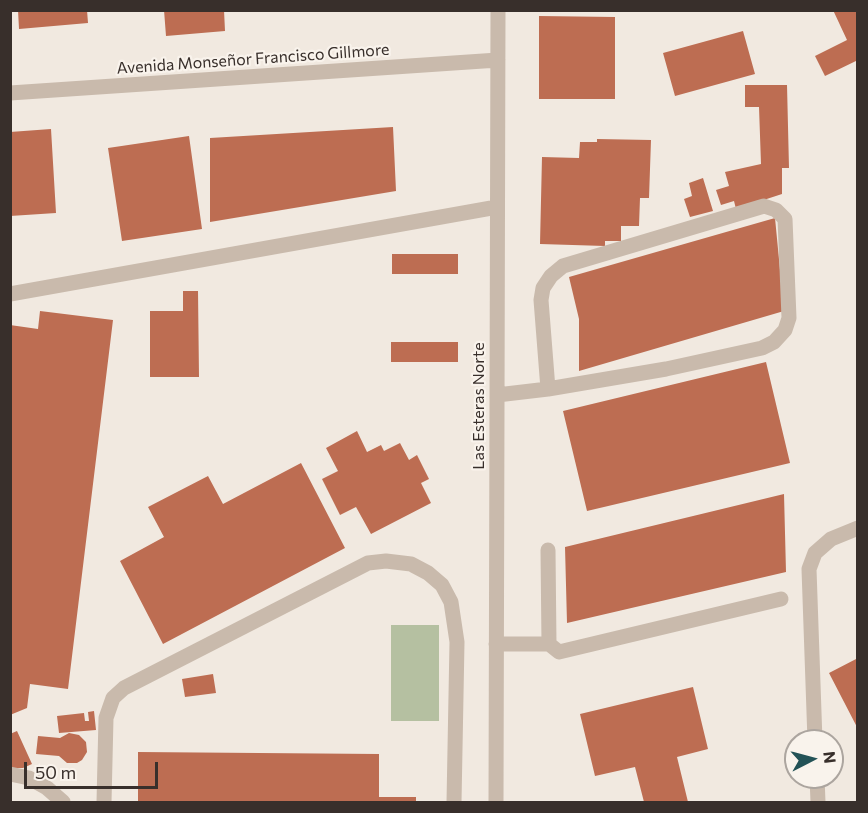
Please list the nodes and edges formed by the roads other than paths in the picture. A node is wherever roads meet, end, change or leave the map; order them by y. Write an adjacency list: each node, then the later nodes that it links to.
1 (498, 10): 2 (street, Las Esteras Norte)
2 (498, 60): 3 (street, Avenida Monseñor Francisco Gillmore); 4 (street, Las Esteras Norte)
3 (10, 93)
4 (497, 207): 5 (street); 7 (street, Las Esteras Norte)
5 (10, 294)
6 (548, 388): 6 (street); 7 (street)
7 (497, 395): 11 (street, Las Esteras Norte)
8 (858, 528): 13 (street)
9 (548, 550): 12 (street)
10 (781, 599): 12 (street)
11 (496, 644): 12 (street); 18 (street, Las Esteras Norte)
12 (549, 644)
13 (815, 729)
14 (10, 774): 15 (street)
15 (63, 802)
16 (105, 802): 17 (street)
17 (454, 802)
18 (496, 802)

